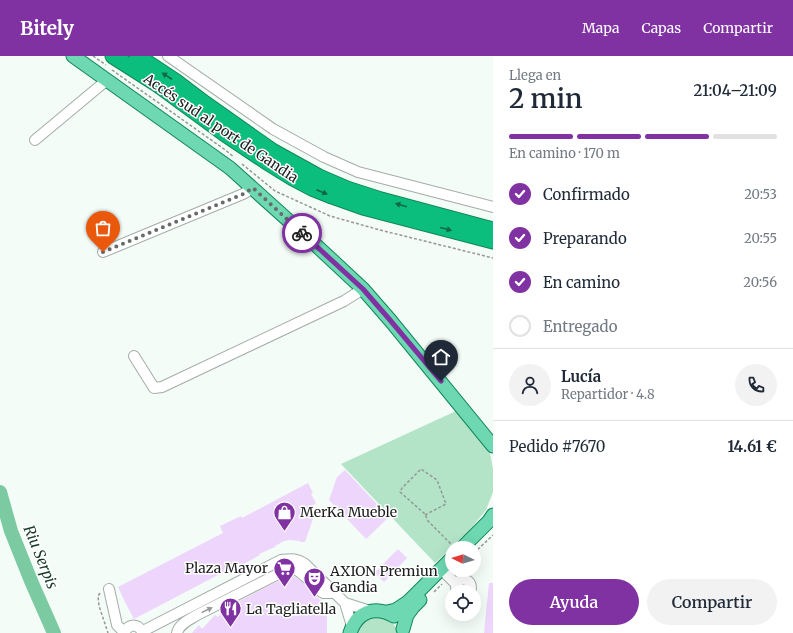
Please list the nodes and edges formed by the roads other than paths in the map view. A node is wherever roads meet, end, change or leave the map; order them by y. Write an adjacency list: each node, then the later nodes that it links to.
1 (73, 56): 5 (main road)
2 (114, 56): 10 (highway, Accés sud al port de Gandia, one-way to 10)
3 (137, 56): 9 (highway, Accés sud al port de Gandia, one-way to 3)
4 (168, 56): 8 (street)
5 (107, 80): 6 (street); 7 (main road)
6 (35, 140)
7 (253, 188): 11 (street); 12 (main road)
8 (493, 207)
9 (493, 230)
10 (493, 242)
11 (103, 252)
12 (363, 289): 13 (street); 14 (main road)
13 (134, 356)
14 (493, 446)
15 (493, 515): 17 (main road)
16 (493, 528): 18 (main road)
17 (469, 541)
18 (480, 541)
19 (445, 565): 27 (main road)
20 (445, 575): 30 (main road)
21 (458, 585): 22 (street)
22 (470, 585)
23 (109, 589): 32 (street)
24 (335, 593): 25 (street); 28 (street, one-way to 24); 28 (street)
25 (345, 603): 26 (street); 29 (street)
26 (370, 611): 27 (main road); 29 (main road)
27 (387, 612): 30 (main road)
28 (174, 625): 31 (street)
29 (351, 630)
30 (404, 631)
31 (143, 632): 32 (street)
32 (124, 633)

